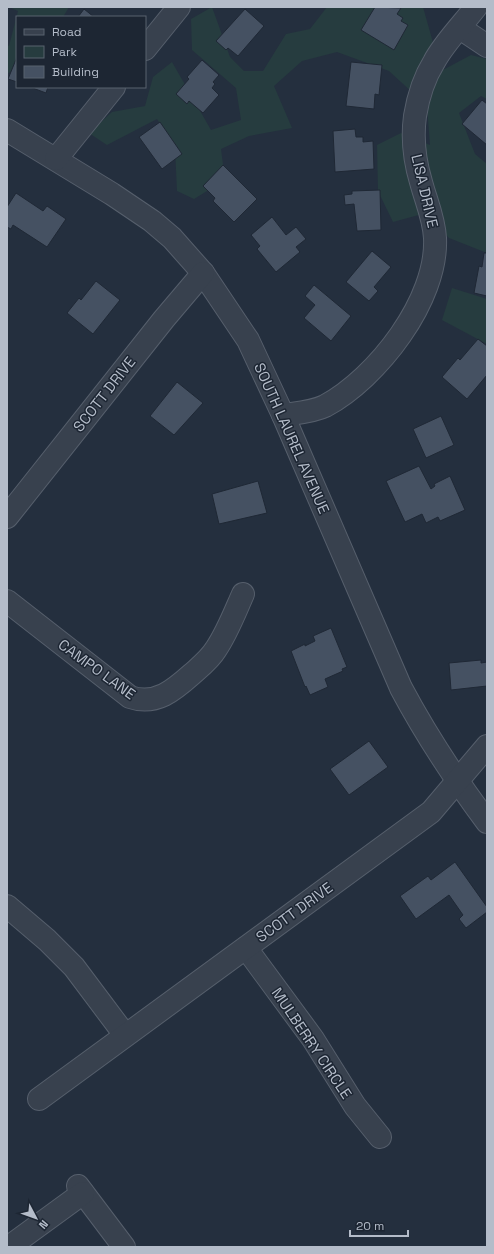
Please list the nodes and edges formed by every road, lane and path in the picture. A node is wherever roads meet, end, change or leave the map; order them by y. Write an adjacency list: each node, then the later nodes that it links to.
1 (179, 7): 5 (street)
2 (476, 7): 3 (street, LISA DRIVE)
3 (460, 28): 4 (street); 10 (street, LISA DRIVE)
4 (487, 46)
5 (146, 48)
6 (113, 88): 8 (street)
7 (7, 130): 8 (street, SOUTH LAUREL AVENUE)
8 (56, 159): 9 (street, SOUTH LAUREL AVENUE)
9 (203, 273): 10 (street, SOUTH LAUREL AVENUE); 11 (street, SCOTT DRIVE)
10 (283, 415): 15 (street, SOUTH LAUREL AVENUE)
11 (7, 517)
12 (244, 594): 13 (street, CAMPO LANE)
13 (7, 601)
14 (487, 746): 15 (street, SCOTT DRIVE)
15 (457, 782): 16 (street, SOUTH LAUREL AVENUE); 18 (street, SCOTT DRIVE)
16 (487, 822)
17 (7, 906): 19 (street)
18 (246, 948): 19 (street, SCOTT DRIVE); 21 (street, MULBERRY CIRCLE)
19 (125, 1035): 20 (street, SCOTT DRIVE)
20 (39, 1099)
21 (380, 1136)
22 (9, 1247): 23 (street)
23 (124, 1247)

